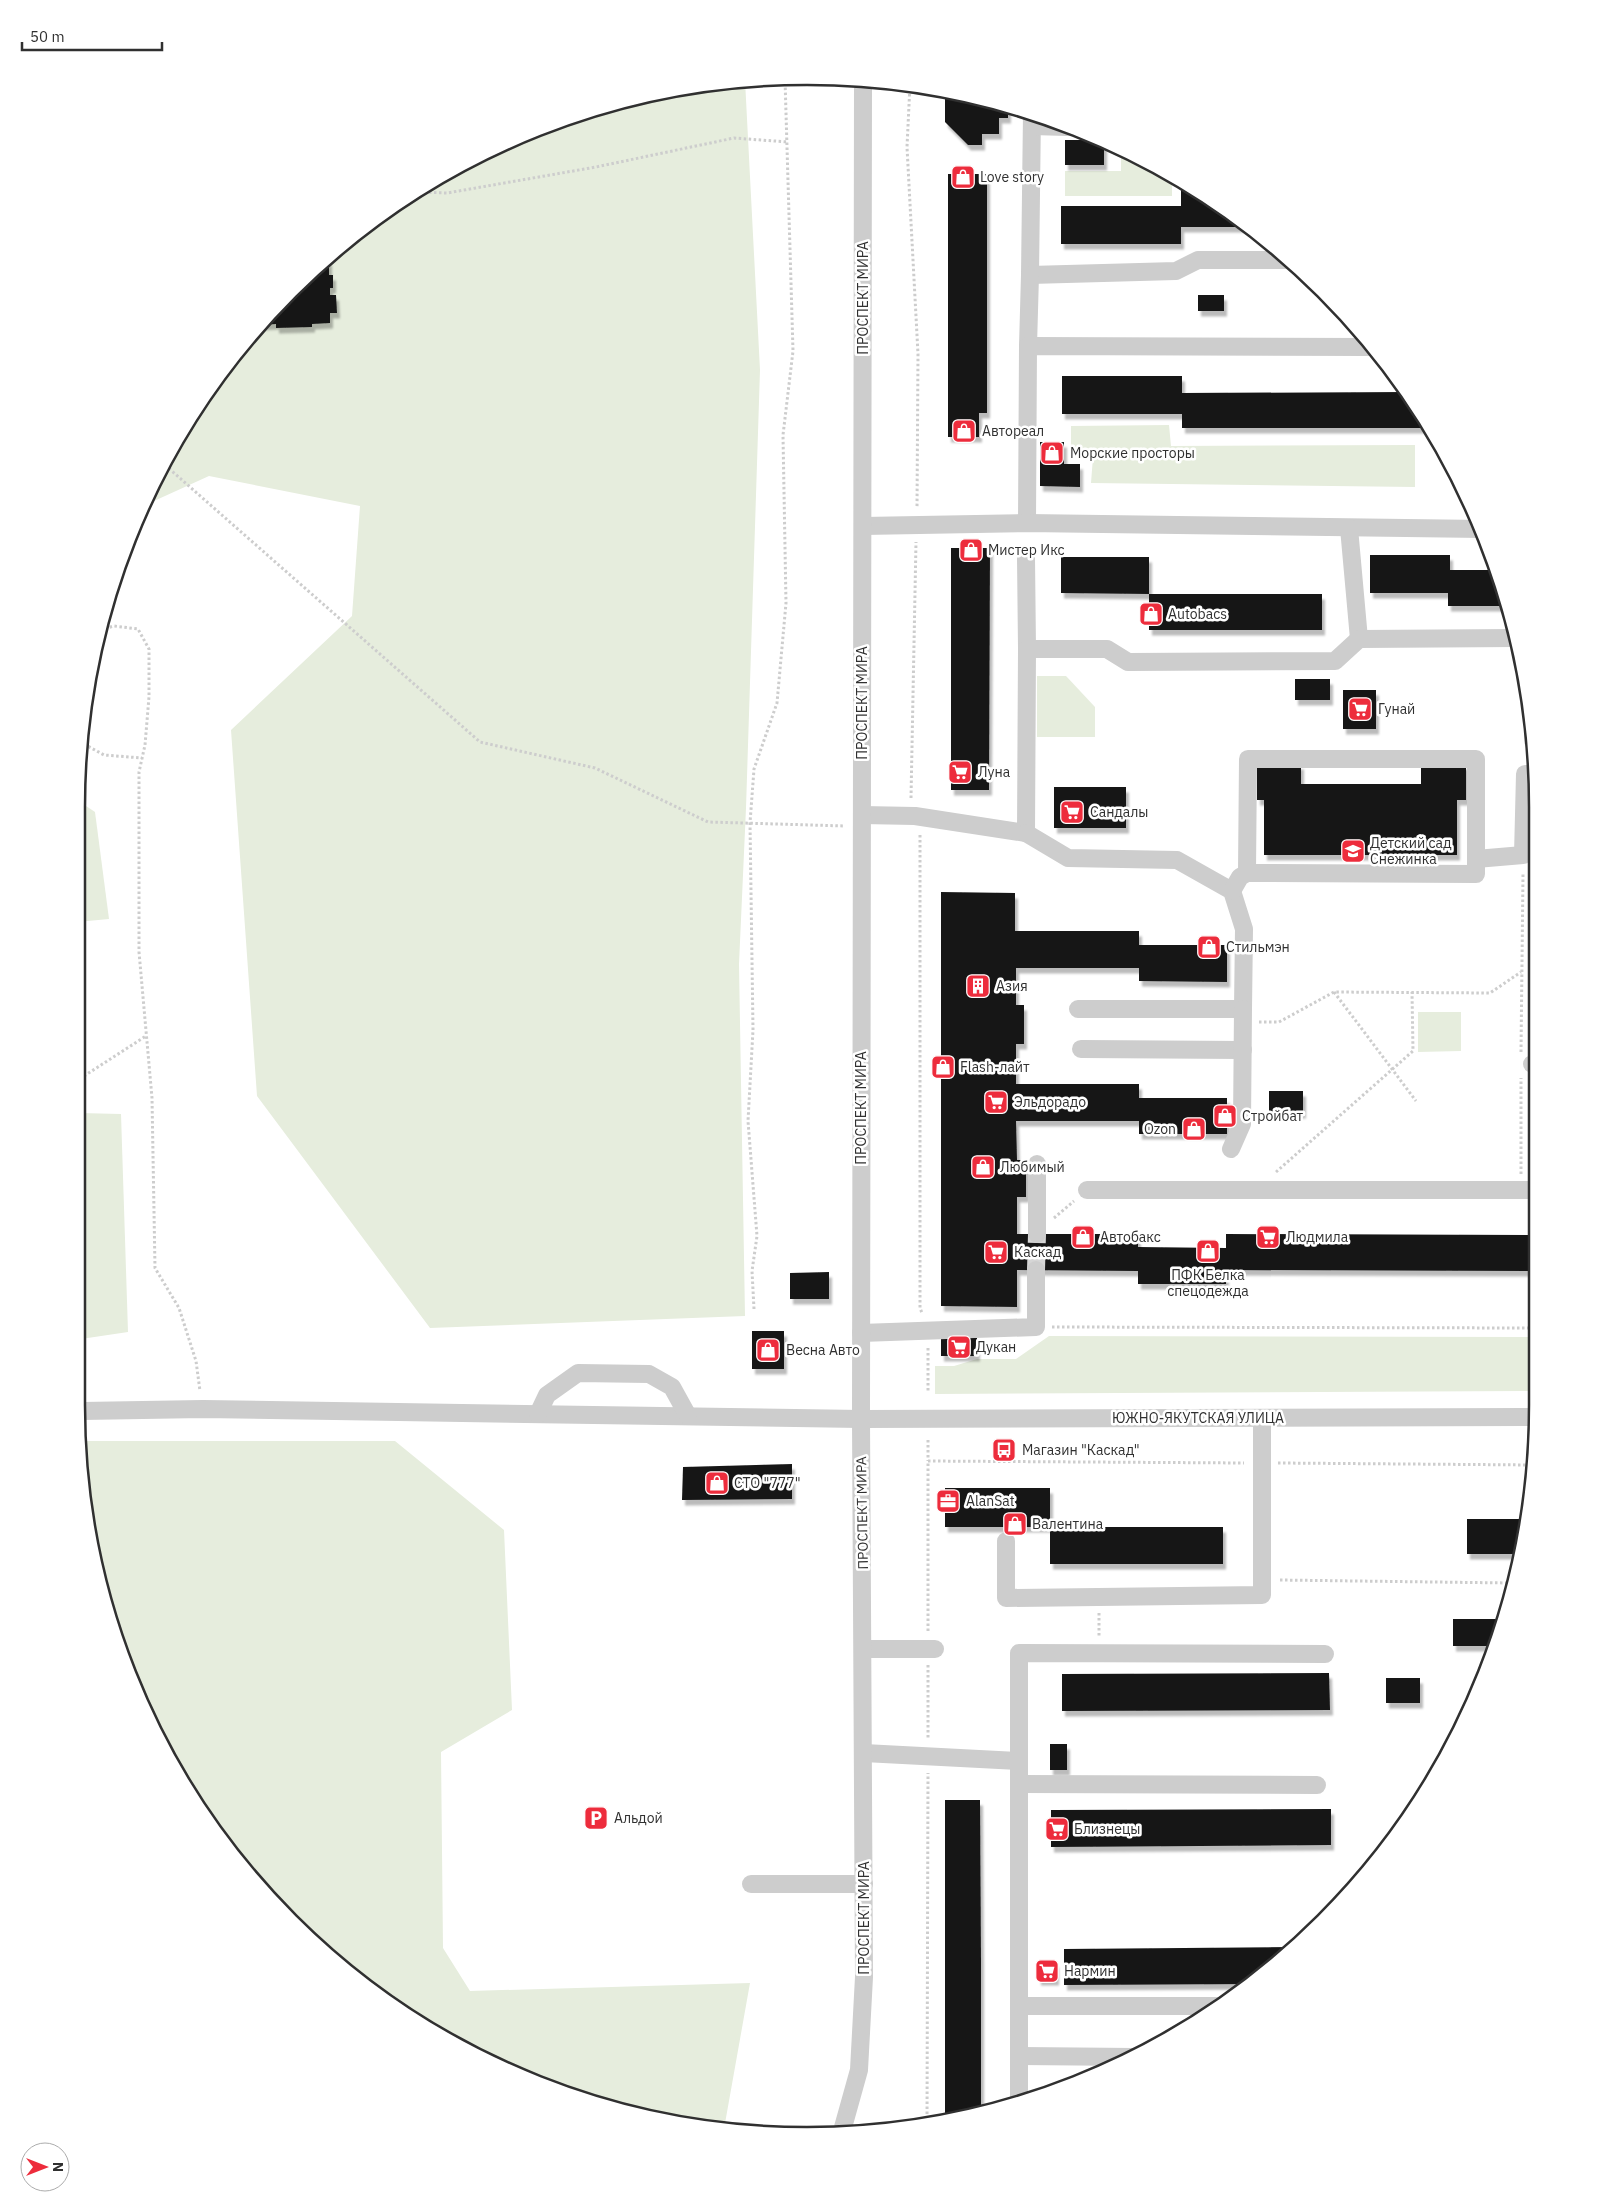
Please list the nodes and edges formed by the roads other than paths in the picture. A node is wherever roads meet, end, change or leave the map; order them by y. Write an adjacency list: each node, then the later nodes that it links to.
1 (863, 88): 8 (street, ПРОСПЕКТ МИРА)
2 (1032, 121): 4 (street)
3 (1278, 260): 4 (street)
4 (1030, 275): 5 (street)
5 (1028, 346): 6 (street); 7 (street)
6 (1363, 347)
7 (1027, 523): 8 (street); 9 (street)
8 (863, 526): 16 (street, ПРОСПЕКТ МИРА)
9 (1349, 528): 10 (street); 13 (street)
10 (1473, 529)
11 (1026, 558): 14 (street)
12 (1508, 638): 13 (street)
13 (1359, 639): 14 (street)
14 (1027, 650): 17 (street)
15 (1528, 774): 18 (street)
16 (862, 820): 17 (street); 31 (street, ПРОСПЕКТ МИРА)
17 (1026, 833): 20 (street)
18 (1476, 859): 19 (street); 19 (street)
19 (1247, 873): 20 (street)
20 (1232, 890): 22 (street)
21 (1078, 1009): 22 (street)
22 (1243, 1015): 24 (street)
23 (1081, 1049): 24 (street)
24 (1243, 1050): 25 (street)
25 (1231, 1149)
26 (1037, 1164): 29 (street)
27 (1087, 1190): 28 (street)
28 (1529, 1190)
29 (1037, 1234)
30 (1036, 1270): 31 (street)
31 (861, 1333): 37 (street, ПРОСПЕКТ МИРА)
32 (85, 1411): 33 (street, ЮЖНО-ЯКУТСКАЯ УЛИЦА)
33 (538, 1414): 34 (street, ЮЖНО-ЯКУТСКАЯ УЛИЦА); 34 (street)
34 (688, 1416): 37 (street, ЮЖНО-ЯКУТСКАЯ УЛИЦА)
35 (1528, 1417): 36 (street, ЮЖНО-ЯКУТСКАЯ УЛИЦА)
36 (1262, 1418): 37 (street, ЮЖНО-ЯКУТСКАЯ УЛИЦА); 38 (street)
37 (861, 1419): 39 (street, ПРОСПЕКТ МИРА)
38 (1006, 1541)
39 (863, 1649): 40 (street); 42 (street, ПРОСПЕКТ МИРА)
40 (935, 1649)
41 (1325, 1654): 43 (street)
42 (864, 1753): 43 (street); 47 (street, ПРОСПЕКТ МИРА)
43 (1019, 1761): 44 (street)
44 (1019, 1784): 45 (street); 48 (street)
45 (1317, 1785)
46 (751, 1884): 47 (street)
47 (864, 1884): 53 (street, ПРОСПЕКТ МИРА)
48 (1019, 2006): 49 (street); 50 (street)
49 (1206, 2006)
50 (1019, 2056): 51 (street); 52 (street)
51 (1119, 2056)
52 (1019, 2095)
53 (844, 2125)

